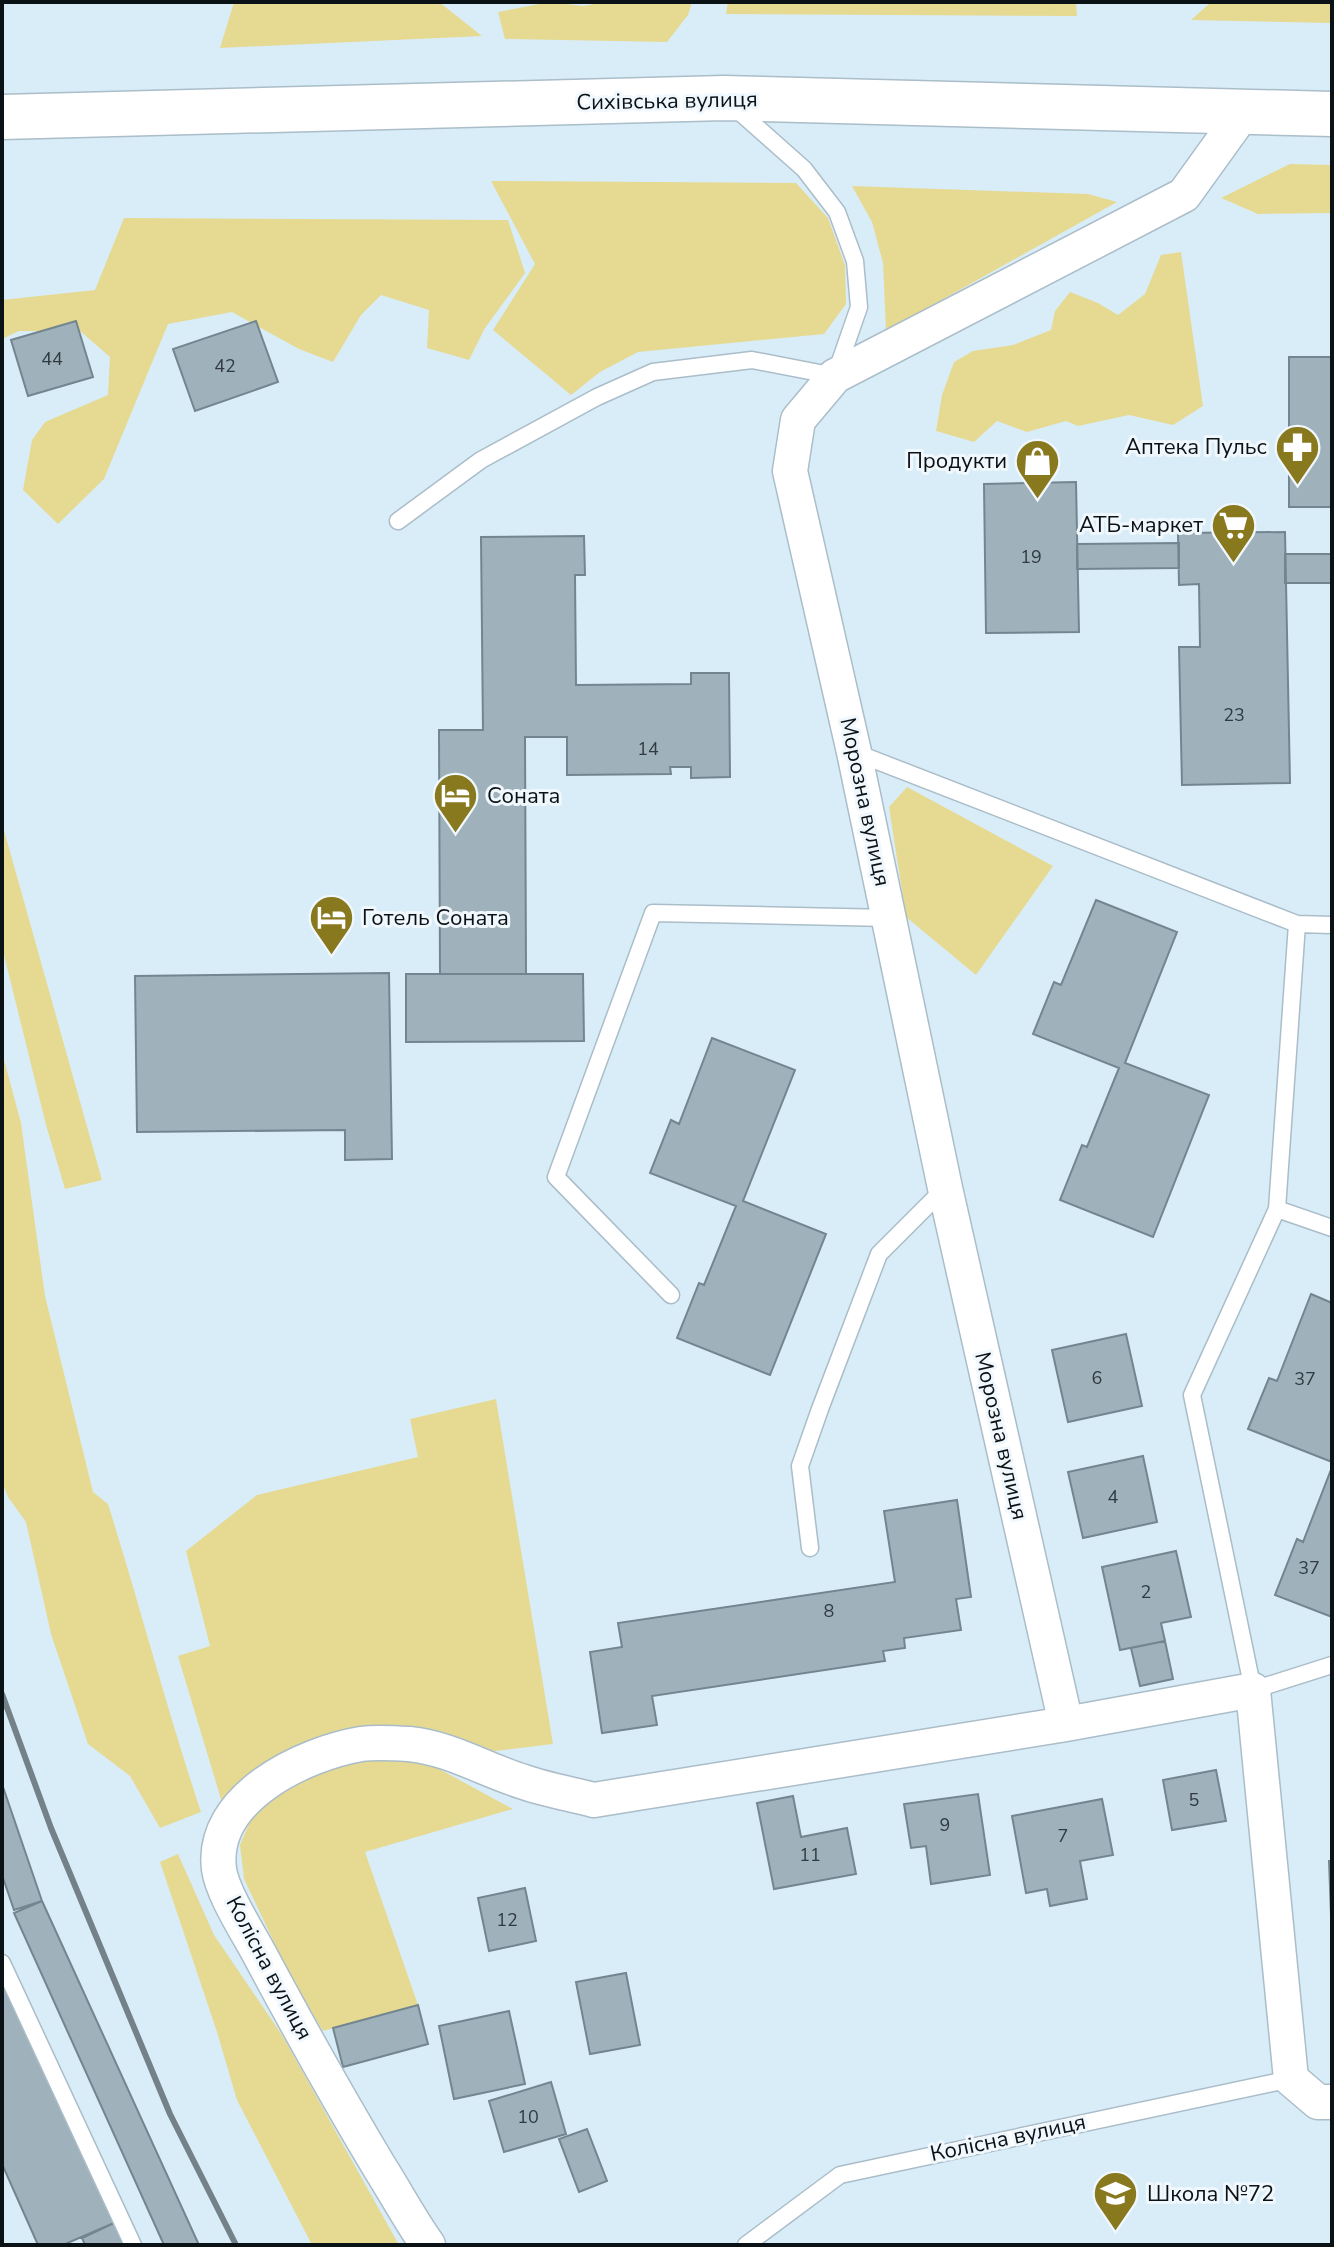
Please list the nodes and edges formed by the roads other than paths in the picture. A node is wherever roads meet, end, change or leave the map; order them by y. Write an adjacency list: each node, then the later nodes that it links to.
1 (724, 98): 2 (main road, Сихівська вулиця); 4 (main road, Сихівська вулиця); 5 (lane)
2 (1243, 113): 3 (main road, Сихівська вулиця); 5 (street, Морозна вулиця)
3 (1332, 114)
4 (2, 117)
5 (835, 376): 6 (lane); 7 (street, Морозна вулиця)
6 (398, 521)
7 (854, 752): 8 (street, Морозна вулиця); 9 (lane)
8 (889, 918): 11 (street, Морозна вулиця); 14 (lane)
9 (1297, 924): 10 (lane); 12 (lane)
10 (1332, 925)
11 (945, 1188): 15 (lane); 18 (street, Морозна вулиця)
12 (1277, 1209): 13 (lane); 17 (lane)
13 (1332, 1228)
14 (671, 1295)
15 (810, 1548)
16 (1332, 1665): 17 (lane)
17 (1253, 1690): 18 (street); 20 (street)
18 (1066, 1724): 23 (street, Колісна вулиця)
19 (2, 1963): 22 (lane)
20 (1291, 2079): 21 (street); 24 (lane, Колісна вулиця)
21 (1332, 2102)
22 (133, 2245)
23 (428, 2245)
24 (746, 2245)

